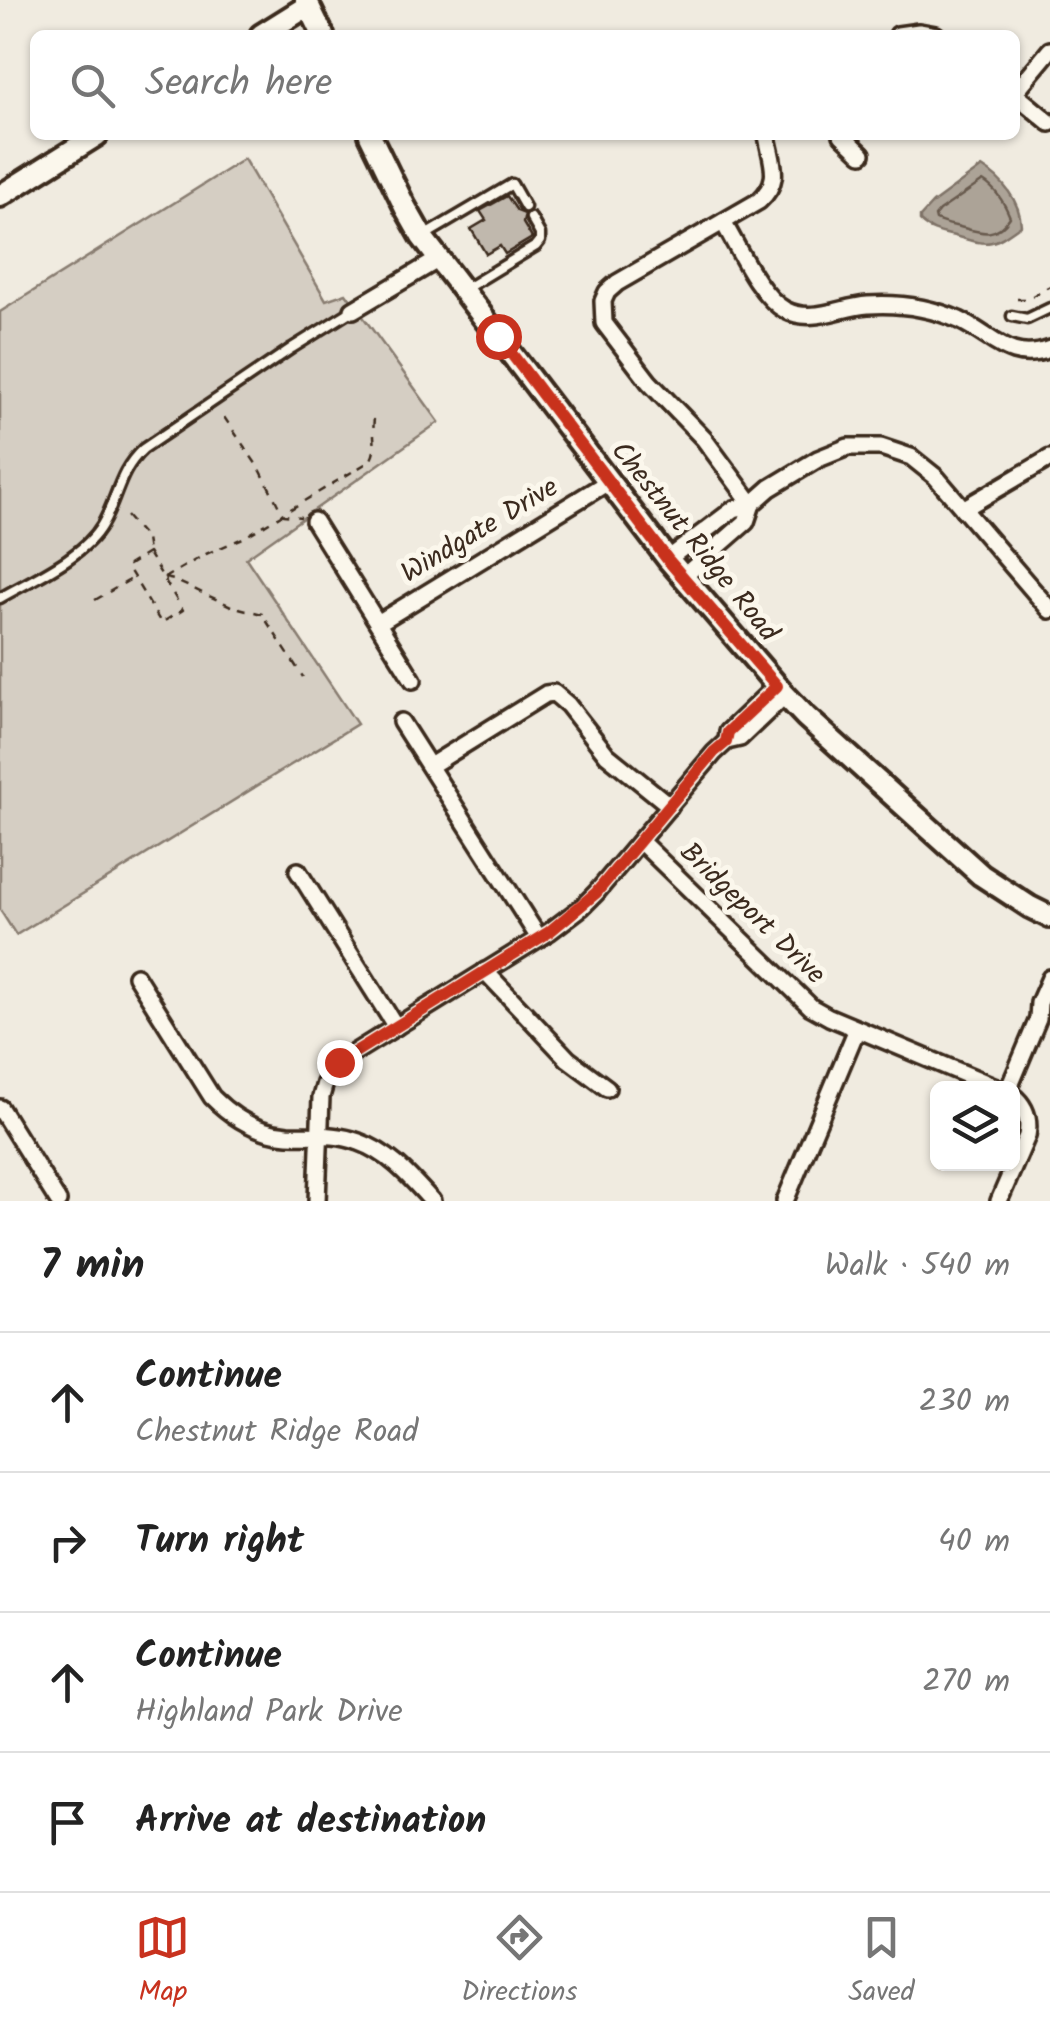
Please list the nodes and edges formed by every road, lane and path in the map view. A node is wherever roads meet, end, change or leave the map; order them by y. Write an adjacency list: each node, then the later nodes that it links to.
1 (308, 3): 2 (street); 3 (street)
2 (268, 30)
3 (321, 30)
4 (1050, 50): 5 (street)
5 (1020, 87)
6 (1020, 97): 7 (street)
7 (1050, 123)
8 (88, 140): 13 (street)
9 (372, 140): 17 (street, Chestnut Ridge Road)
10 (768, 140): 16 (street)
11 (847, 140): 12 (street)
12 (862, 154)
13 (0, 196)
14 (524, 207): 17 (lane)
15 (532, 218): 20 (lane)
16 (723, 222): 25 (street); 30 (street)
17 (422, 236): 18 (street, Chestnut Ridge Road)
18 (439, 258): 20 (street, Chestnut Ridge Road); 23 (street)
19 (1050, 286): 21 (path)
20 (463, 290): 29 (street, Chestnut Ridge Road)
21 (1017, 299)
22 (1050, 308): 24 (lane)
23 (353, 310): 40 (lane)
24 (1012, 316)
25 (1050, 348)
26 (376, 412): 32 (path)
27 (224, 417): 32 (path)
28 (1050, 458): 31 (street)
29 (608, 482): 36 (street, Chestnut Ridge Road); 43 (street, Windgate Drive)
30 (752, 504): 31 (street); 36 (street); 37 (street)
31 (963, 509): 42 (street)
32 (282, 513): 34 (path); 39 (path)
33 (126, 516): 35 (path)
34 (313, 520): 43 (street)
35 (148, 552): 38 (path); 39 (path)
36 (668, 560): 37 (street, Chestnut Ridge Road)
37 (683, 577): 46 (street, Chestnut Ridge Road)
38 (134, 578): 39 (path); 41 (path)
39 (164, 578): 44 (path)
40 (0, 598)
41 (95, 600)
42 (1050, 610)
43 (378, 622): 45 (street)
44 (303, 677)
45 (413, 680)
46 (781, 690): 49 (street); 52 (street, Chestnut Ridge Road)
47 (402, 722): 48 (street)
48 (430, 766): 49 (street); 53 (street)
49 (670, 806): 50 (street)
50 (640, 841): 53 (street); 59 (street, Bridgeport Drive)
51 (298, 871): 58 (street)
52 (1050, 918)
53 (539, 938): 54 (street)
54 (485, 971): 58 (street); 62 (street)
55 (136, 976): 65 (street)
56 (1050, 978): 57 (street)
57 (1044, 1014): 61 (street)
58 (396, 1027): 65 (street)
59 (857, 1029): 60 (street, Bridgeport Drive); 71 (street)
60 (981, 1081)
61 (1012, 1081)
62 (607, 1088)
63 (1020, 1103): 66 (street)
64 (0, 1108): 68 (street)
65 (320, 1135): 69 (street); 70 (street)
66 (1020, 1152)
67 (1012, 1171): 72 (street)
68 (58, 1201)
69 (317, 1201)
70 (432, 1201)
71 (785, 1201)
72 (999, 1201)

